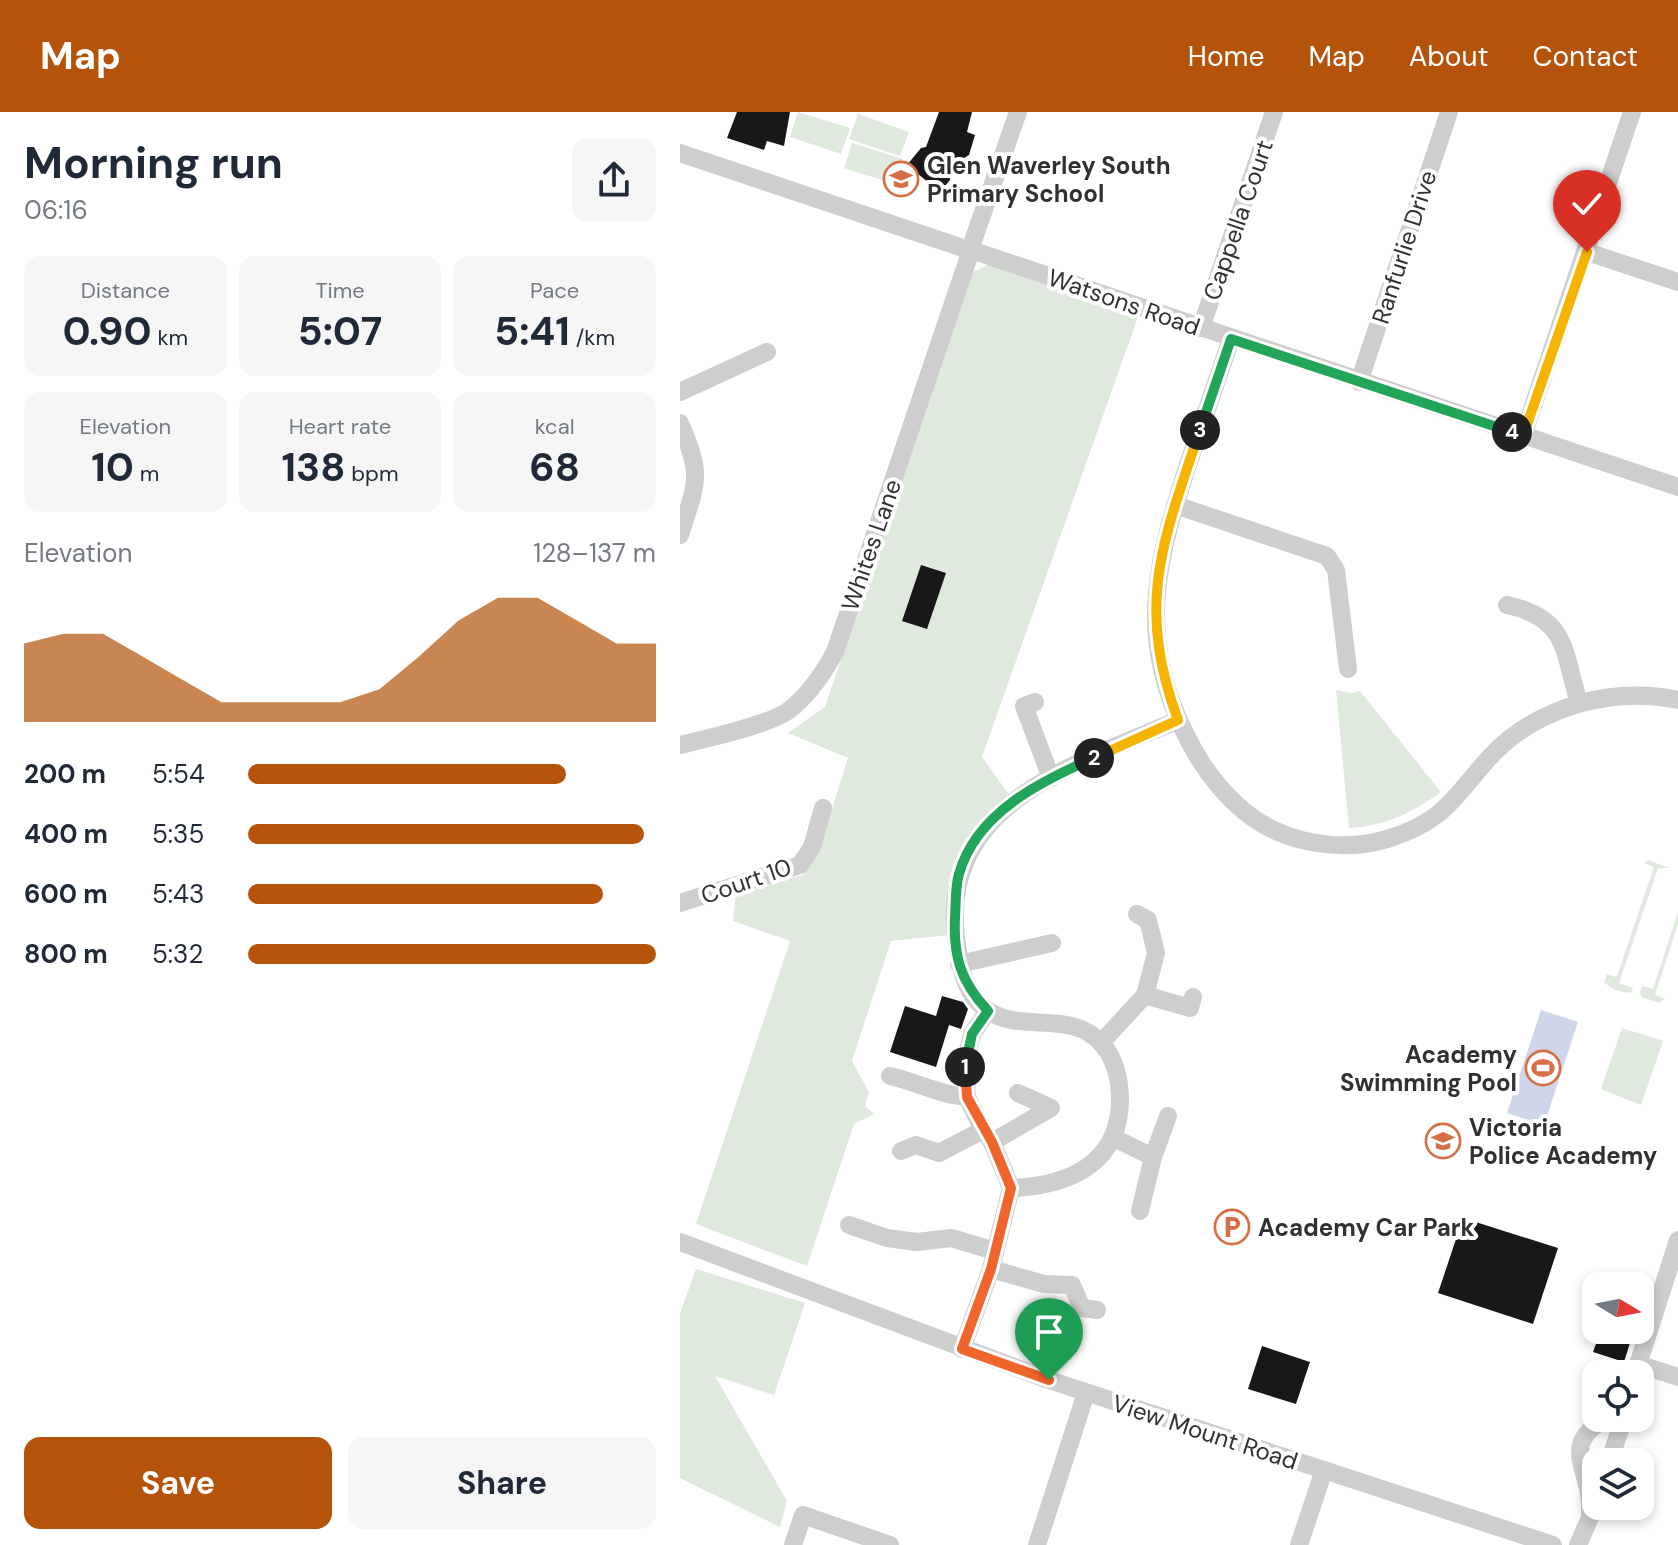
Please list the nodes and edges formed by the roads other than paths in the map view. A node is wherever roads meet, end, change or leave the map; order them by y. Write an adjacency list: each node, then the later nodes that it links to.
1 (1018, 112): 6 (street, Whites Lane)
2 (1274, 112): 9 (street, Cappella Court)
3 (1449, 112): 12 (street, Ranfurlie Drive)
4 (1632, 112): 7 (street)
5 (680, 153): 6 (street, Watsons Road)
6 (971, 250): 9 (street, Watsons Road); 25 (street, Whites Lane)
7 (1587, 252): 8 (street); 15 (street)
8 (1678, 282)
9 (1201, 328): 10 (street, Watsons Road)
10 (1231, 339): 12 (street, Watsons Road); 17 (street)
11 (767, 352): 13 (street)
12 (1359, 382): 15 (street, Watsons Road)
13 (680, 392)
14 (680, 423): 18 (street)
15 (1523, 436): 16 (street, Watsons Road)
16 (1678, 487)
17 (1175, 505): 20 (street); 24 (street)
18 (680, 535)
19 (1507, 605): 23 (street)
20 (1348, 669)
21 (1678, 700): 23 (street)
22 (1035, 702): 26 (street)
23 (1579, 703): 24 (street)
24 (1178, 720): 26 (street)
25 (680, 745)
26 (1051, 778): 31 (street)
27 (823, 808): 28 (street, Court 10)
28 (680, 903)
29 (1137, 914): 32 (street)
30 (1052, 943): 31 (street)
31 (959, 964): 34 (street)
32 (1145, 995): 33 (street); 35 (street)
33 (1193, 997)
34 (988, 1011): 35 (street); 38 (street)
35 (1101, 1043): 41 (street)
36 (890, 1076): 38 (street)
37 (1018, 1093): 40 (street)
38 (967, 1097): 40 (street)
39 (1168, 1116): 43 (street)
40 (988, 1136): 42 (street); 44 (street)
41 (1114, 1138): 43 (street); 44 (street)
42 (901, 1151)
43 (1153, 1157): 45 (street)
44 (1011, 1188): 49 (street)
45 (1140, 1211)
46 (849, 1225): 49 (street)
47 (1678, 1240): 52 (street)
48 (680, 1242): 51 (street, View Mount Road)
49 (993, 1260): 50 (street); 51 (street)
50 (1097, 1310)
51 (962, 1349): 55 (street, View Mount Road)
52 (1639, 1360)
53 (1654, 1372): 54 (street)
54 (1678, 1377)
55 (1086, 1393): 62 (street, View Mount Road); 67 (street)
56 (1586, 1432): 61 (street)
57 (1615, 1432): 59 (street)
58 (1619, 1432): 59 (street)
59 (1618, 1436): 60 (street)
60 (1614, 1448)
61 (1582, 1459)
62 (1324, 1470): 64 (street, View Mount Road); 68 (street)
63 (1588, 1520): 69 (street)
64 (1540, 1543)
65 (793, 1545): 66 (street)
66 (890, 1545)
67 (1037, 1545)
68 (1299, 1545)
69 (1578, 1545)

